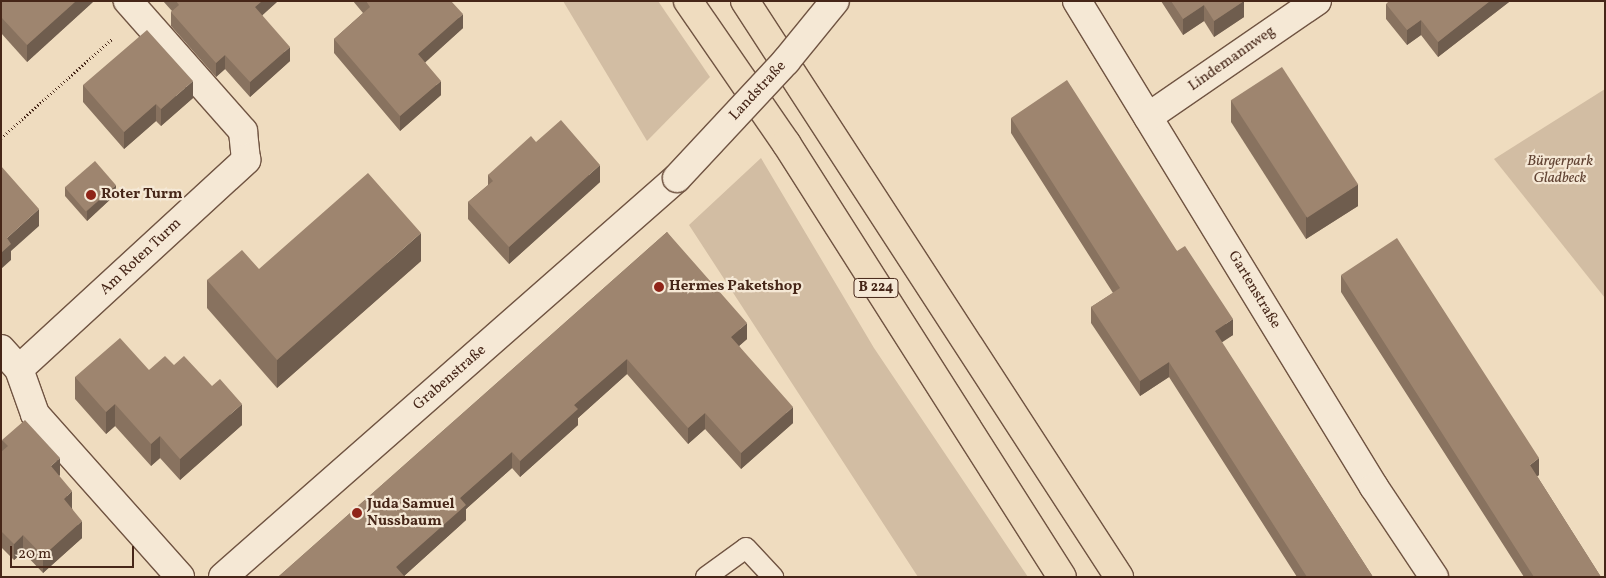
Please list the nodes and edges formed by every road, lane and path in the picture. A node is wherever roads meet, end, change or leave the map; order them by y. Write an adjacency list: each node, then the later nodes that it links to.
1 (688, 1): 16 (highway, B 224)
2 (745, 1): 17 (highway, B 224)
3 (835, 1): 9 (street, Landstraße, bridge)
4 (1077, 1): 7 (street, Gartenstraße)
5 (1317, 1): 7 (street, Lindemannweg)
6 (134, 7): 8 (path); 11 (street, Am Roten Turm)
7 (1148, 117): 18 (street, Gartenstraße)
8 (1, 138)
9 (677, 178): 13 (street, Grabenstraße)
10 (1, 349): 11 (street)
11 (19, 369): 12 (street)
12 (180, 577)
13 (223, 577)
14 (706, 577): 15 (lane)
15 (773, 577)
16 (1062, 577)
17 (1119, 577)
18 (1434, 577)

